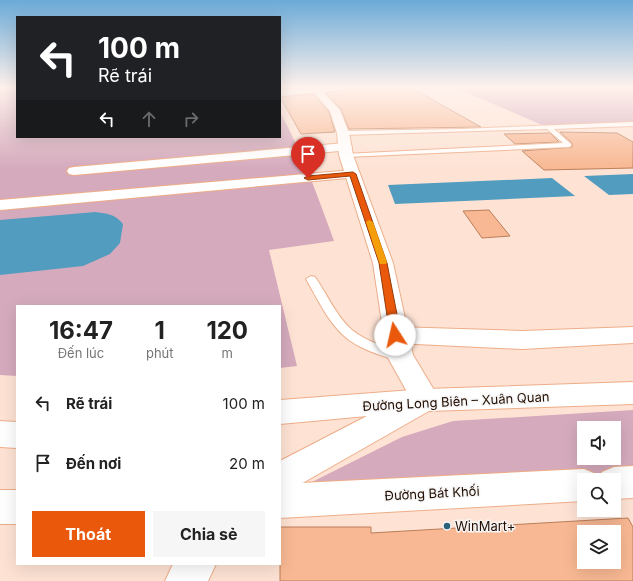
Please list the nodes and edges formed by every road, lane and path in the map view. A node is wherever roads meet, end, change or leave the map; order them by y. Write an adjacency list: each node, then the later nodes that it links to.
1 (336, 114): 4 (street)
2 (633, 124): 3 (lane)
3 (548, 128): 4 (lane); 4 (lane)
4 (345, 145): 5 (street); 6 (street)
5 (74, 171)
6 (353, 174): 7 (street); 10 (street)
7 (0, 204)
8 (311, 279): 10 (lane)
9 (633, 335): 10 (street)
10 (398, 346): 12 (street)
11 (633, 393): 12 (street, Đường Long Biên – Xuân Quan)
12 (426, 400): 13 (street, Đường Long Biên – Xuân Quan); 16 (street)
13 (281, 412)
14 (0, 434): 15 (street)
15 (16, 434)
16 (281, 477)
17 (633, 482): 18 (street)
18 (621, 483)
19 (577, 485): 20 (street, Đường Bát Khối)
20 (281, 500)
21 (0, 507): 22 (street)
22 (16, 507)
23 (195, 565): 24 (street)
24 (185, 581)

